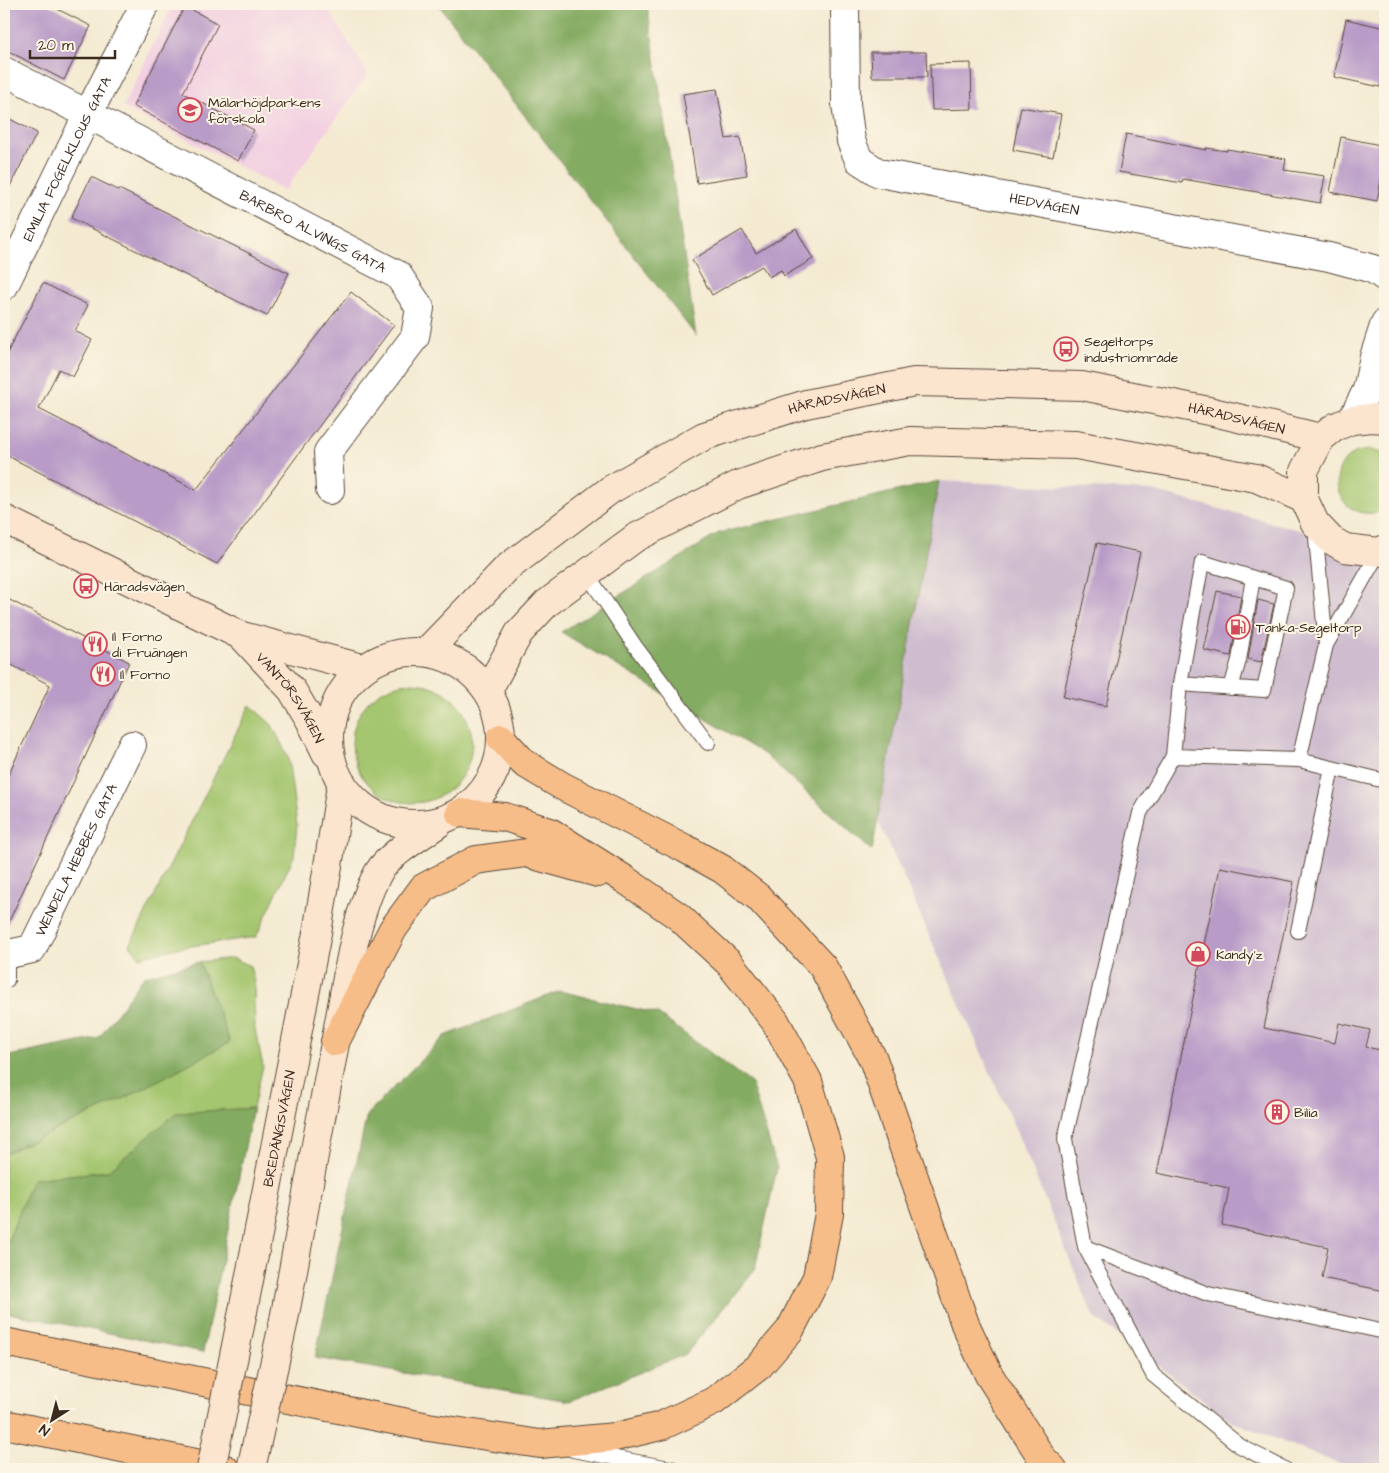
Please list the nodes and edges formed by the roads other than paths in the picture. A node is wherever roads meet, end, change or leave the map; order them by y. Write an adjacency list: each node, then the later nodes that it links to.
1 (145, 4): 4 (street, EMILIA FOGELKLOUS GATA)
2 (845, 4): 5 (street, HEDVÄGEN)
3 (4, 71): 4 (street, BARBRO ALVINGS GATA)
4 (88, 114): 6 (street, EMILIA FOGELKLOUS GATA); 11 (street, BARBRO ALVINGS GATA)
5 (1385, 277)
6 (4, 286)
7 (1385, 323): 9 (street)
8 (1385, 419): 9 (main road)
9 (1352, 420): 10 (main road)
10 (1321, 438): 12 (main road); 19 (main road, HÄRADSVÄGEN)
11 (330, 490)
12 (1310, 511): 14 (main road); 15 (main road); 18 (lane)
13 (4, 519): 17 (main road, VANTÖRSVÄGEN)
14 (1382, 551): 18 (lane)
15 (587, 574): 23 (main road); 25 (lane)
16 (1253, 578): 21 (lane); 22 (lane); 22 (lane)
17 (242, 636): 20 (main road, VANTÖRSVÄGEN); 30 (main road, VANTÖRSVÄGEN)
18 (1326, 646): 28 (lane)
19 (427, 651): 20 (main road); 23 (main road)
20 (362, 668): 30 (main road)
21 (1180, 684): 22 (lane); 27 (lane)
22 (1231, 688)
23 (488, 690): 24 (main road)
24 (501, 738): 32 (main road); 46 (highway)
25 (708, 743)
26 (132, 746): 35 (street, WENDELA HEBBES GATA)
27 (1173, 756): 28 (lane); 37 (lane)
28 (1299, 760): 29 (lane)
29 (1332, 768): 31 (lane); 34 (lane)
30 (336, 775): 32 (main road); 42 (main road, BREDÄNGSVÄGEN, bridge)
31 (1385, 782)
32 (451, 817): 33 (highway); 36 (main road)
33 (624, 879): 36 (highway); 41 (highway)
34 (1298, 931)
35 (5, 964)
36 (335, 1042): 44 (main road, bridge)
37 (1085, 1247): 38 (lane); 47 (lane)
38 (1385, 1332)
39 (4, 1342): 41 (highway)
40 (4, 1424): 43 (highway)
41 (540, 1444): 45 (lane)
42 (211, 1469)
43 (225, 1469)
44 (251, 1469)
45 (675, 1469)
46 (1053, 1469)
47 (1286, 1469)

